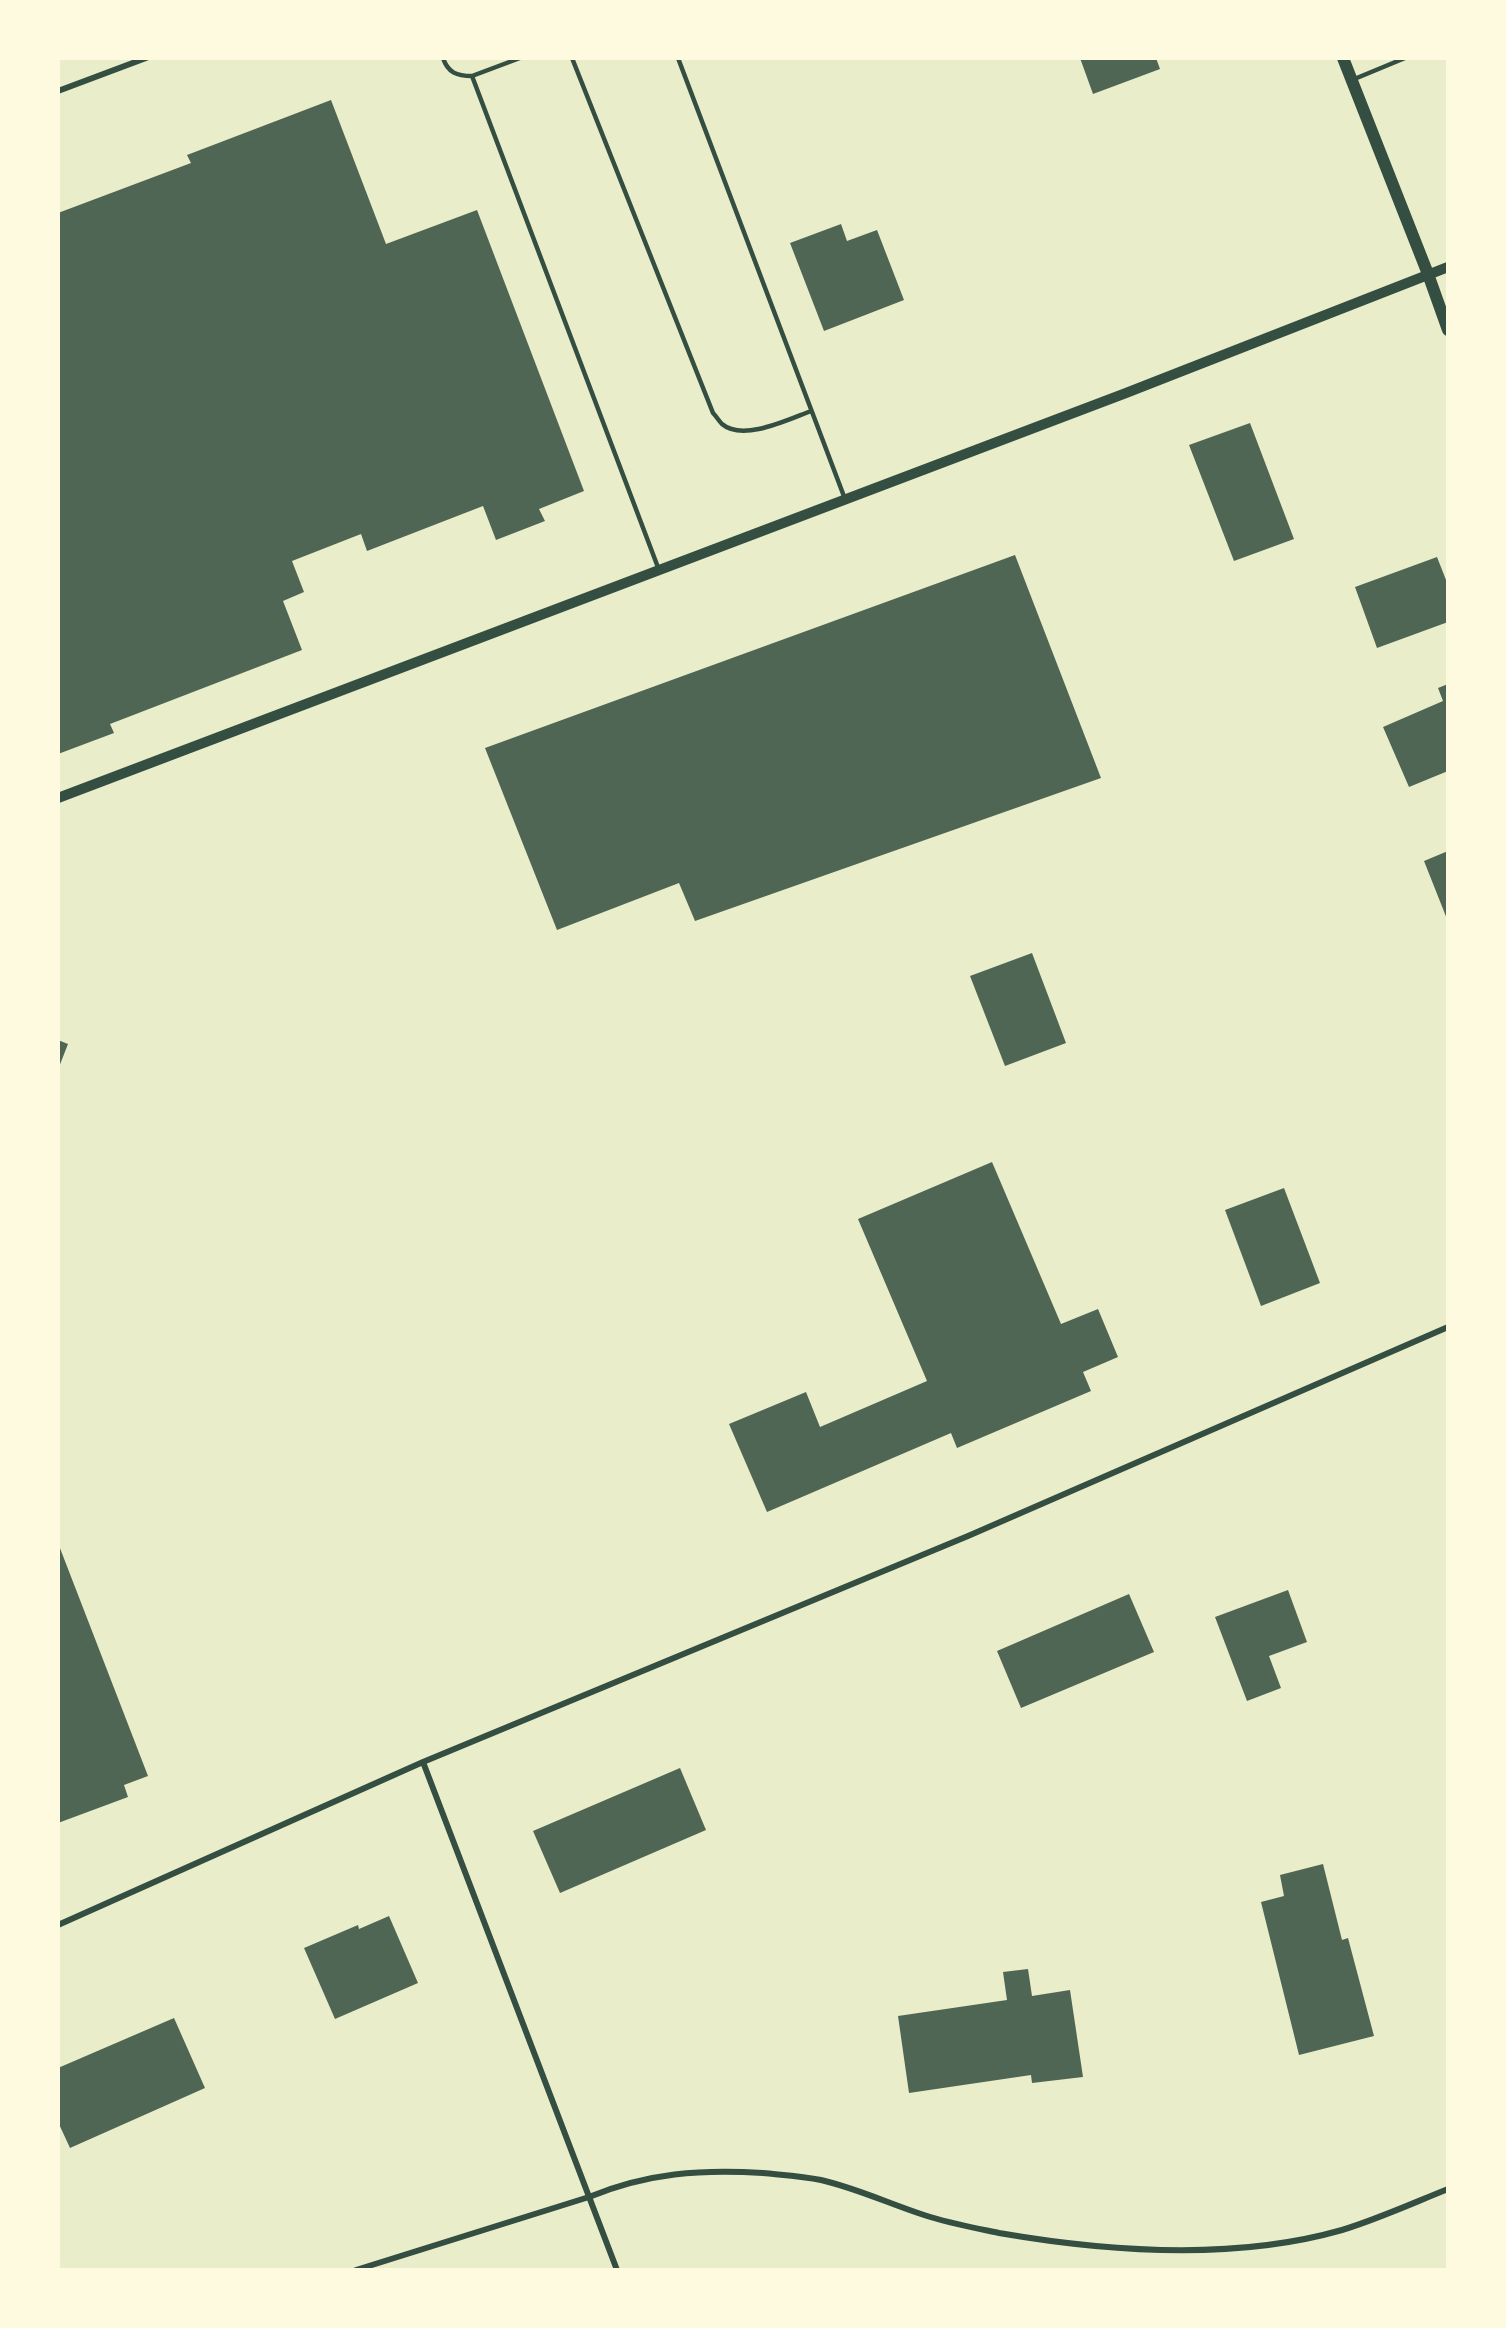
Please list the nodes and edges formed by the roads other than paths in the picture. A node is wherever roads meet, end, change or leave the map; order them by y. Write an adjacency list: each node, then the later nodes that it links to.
1 (146, 58): 10 (street)
2 (443, 58): 8 (lane)
3 (520, 58): 8 (lane)
4 (572, 58): 14 (lane)
5 (678, 58): 14 (lane)
6 (1343, 58): 9 (main road)
7 (1405, 58): 9 (lane)
8 (472, 76): 16 (lane)
9 (1352, 80): 12 (main road)
10 (58, 91)
11 (1448, 267): 12 (street)
12 (1428, 274): 13 (main road); 15 (street)
13 (1448, 330)
14 (812, 411): 15 (lane)
15 (845, 499): 16 (street)
16 (659, 570): 17 (street)
17 (58, 798)
18 (1448, 1327): 19 (street)
19 (423, 1762): 20 (street); 22 (street)
20 (58, 1925)
21 (1448, 2189): 22 (street)
22 (589, 2197): 23 (street); 24 (street)
23 (356, 2270)
24 (617, 2270)

